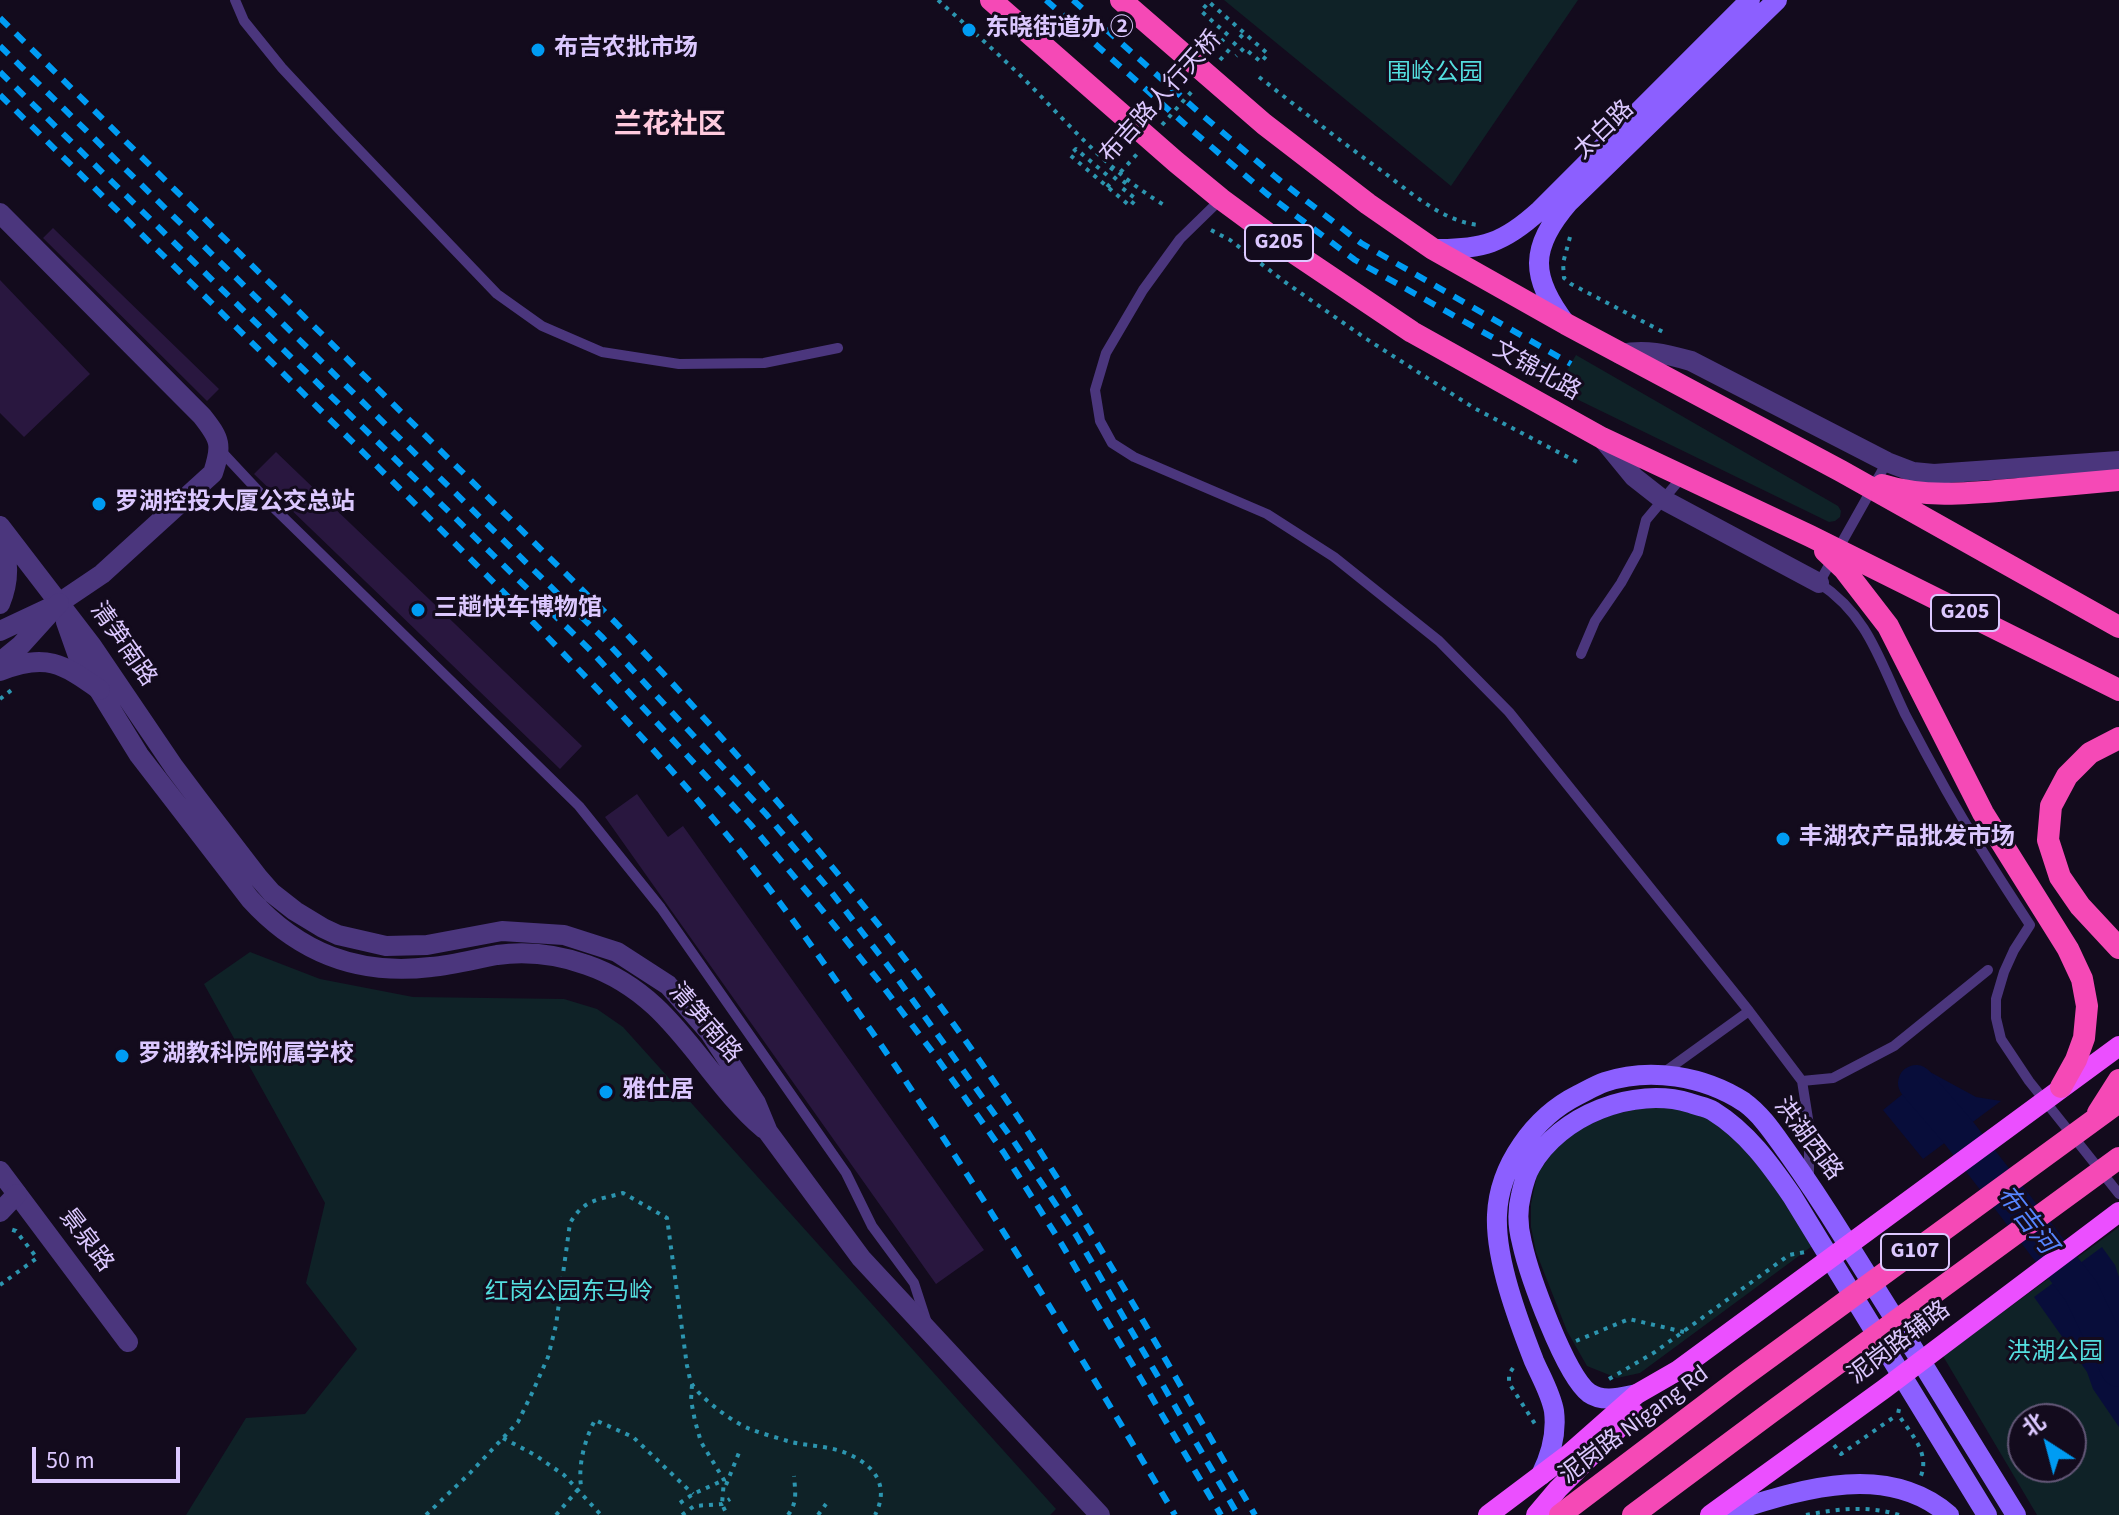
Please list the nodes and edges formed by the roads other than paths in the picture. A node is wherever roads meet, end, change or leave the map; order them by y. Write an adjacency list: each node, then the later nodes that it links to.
1 (235, 0): 10 (lane)
2 (991, 0): 6 (highway, 文锦北路 / G205)
3 (1121, 0): 8 (highway, G205)
4 (1750, 0): 8 (main road, 太白路)
5 (1777, 0): 9 (main road, 太白路)
6 (1221, 199): 12 (highway, 文锦北路 / G205); 36 (lane)
7 (0, 213): 13 (street)
8 (1433, 249): 9 (highway, G205)
9 (1566, 324): 11 (highway, G205)
10 (838, 348)
11 (1620, 354): 15 (street); 16 (highway, G205)
12 (1602, 438): 17 (highway, 文锦北路 / G205); 19 (street)
13 (220, 450): 24 (street); 52 (lane)
14 (2119, 461): 15 (street)
15 (1887, 462): 23 (lane)
16 (1841, 471): 18 (highway); 26 (highway, G205)
17 (1682, 477): 19 (lane); 22 (highway, 文锦北路 / G205)
18 (2119, 480)
19 (1662, 499): 23 (street); 28 (lane)
20 (0, 526): 24 (street)
21 (0, 535): 25 (street)
22 (1810, 536): 32 (highway, 文锦北路 / G205); 41 (highway)
23 (1819, 583): 48 (lane)
24 (59, 603): 27 (street); 29 (street); 31 (street, 清笋南路); 44 (street, 清笋南路)
25 (0, 604)
26 (2119, 627)
27 (0, 631)
28 (1581, 654)
29 (0, 662)
30 (0, 671): 31 (street)
31 (100, 690): 44 (street, 清笋南路)
32 (2119, 690)
33 (2119, 738): 34 (highway)
34 (2119, 948)
35 (1988, 970): 40 (lane)
36 (1749, 1011): 38 (lane); 40 (lane)
37 (2119, 1046): 41 (main road)
38 (1661, 1074): 47 (main road, 洪湖西路); 56 (main road, 洪湖西路)
39 (2119, 1080): 43 (highway)
40 (1802, 1081): 47 (lane)
41 (2061, 1087): 54 (main road)
42 (2119, 1102): 43 (highway, G107)
43 (2089, 1125): 60 (highway, 泥岗路 Nigang Rd / G107)
44 (768, 1132): 52 (street, 清笋南路)
45 (2117, 1160): 61 (highway, G107)
46 (0, 1171): 49 (street, 景泉路)
47 (1809, 1183): 66 (main road, 洪湖西路)
48 (2119, 1194)
49 (8, 1197): 50 (street); 53 (street, 景泉路)
50 (0, 1212)
51 (2119, 1212): 62 (main road, 泥岗路辅路)
52 (930, 1333): 57 (street, 清笋南路)
53 (128, 1342)
54 (1677, 1371): 55 (main road); 59 (main road)
55 (1637, 1394): 56 (main road); 65 (main road, 洪湖西路)
56 (1541, 1475): 58 (main road)
57 (1100, 1515)
58 (1488, 1515)
59 (1536, 1515)
60 (1560, 1515)
61 (1633, 1515)
62 (1710, 1515)
63 (1719, 1515): 64 (main road)
64 (1949, 1515)
65 (1987, 1515)
66 (2016, 1515)

